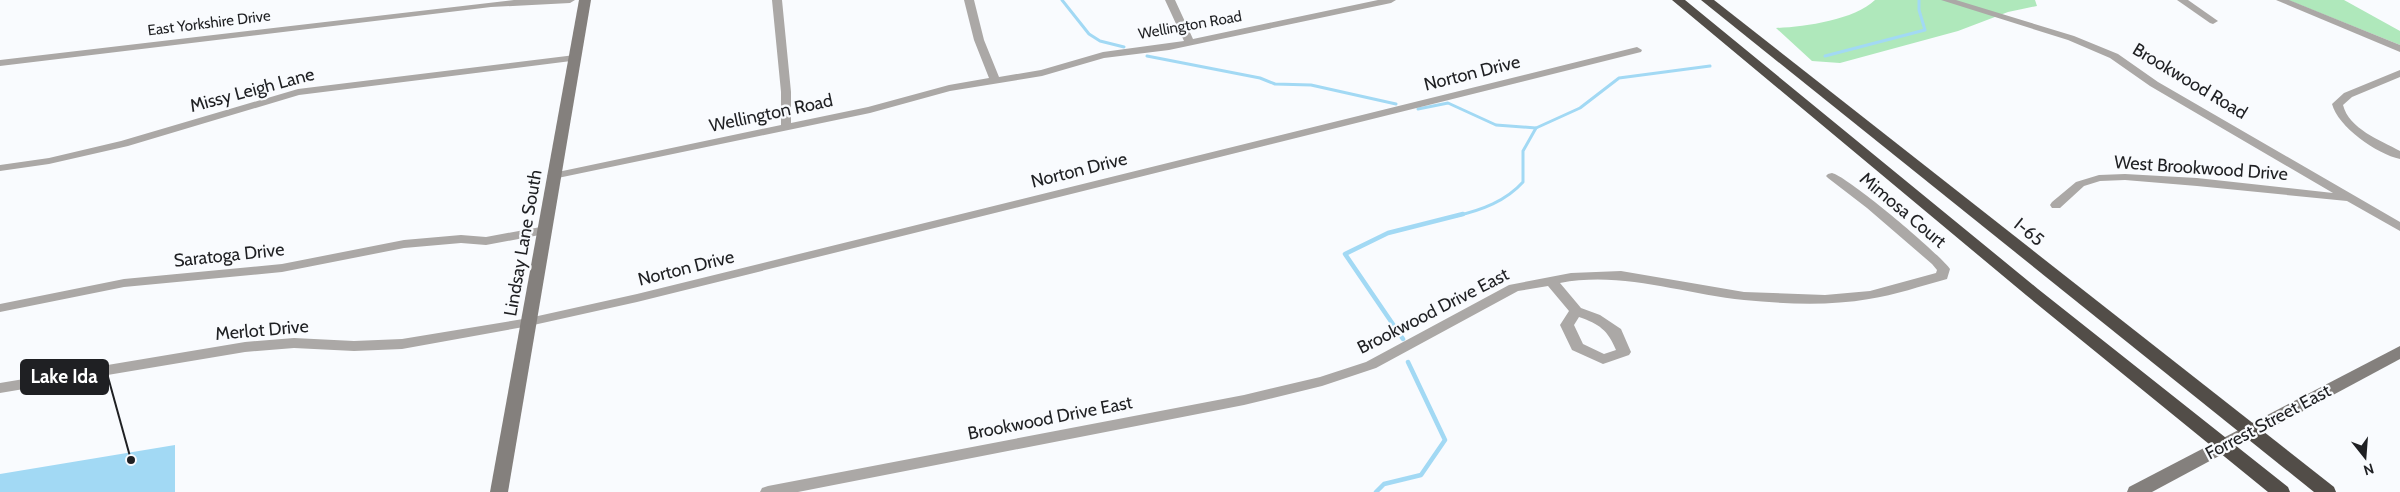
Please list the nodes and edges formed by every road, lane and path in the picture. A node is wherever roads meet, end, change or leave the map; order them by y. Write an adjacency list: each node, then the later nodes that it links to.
1 (570, 0): 17 (street, East Yorkshire Drive)
2 (585, 0): 16 (street, Lindsay Lane South)
3 (777, 0): 20 (street)
4 (969, 0): 19 (street)
5 (1170, 0): 13 (street)
6 (1392, 0): 13 (street, Wellington Road)
7 (1678, 0): 39 (highway)
8 (1707, 0): 40 (highway, I-65)
9 (1946, 0): 25 (street, Brookwood Road)
10 (2182, 0): 12 (street)
11 (2281, 0): 14 (street)
12 (2213, 21)
13 (1189, 42): 19 (street, Wellington Road)
14 (2400, 49)
15 (1637, 50): 33 (street, Norton Drive)
16 (575, 58): 22 (street, Missy Leigh Lane); 23 (street, Lindsay Lane South)
17 (0, 63)
18 (2400, 73): 21 (street)
19 (995, 80): 20 (street, Wellington Road)
20 (786, 128): 23 (street, Wellington Road)
21 (2400, 156)
22 (0, 168)
23 (554, 176): 28 (street, Lindsay Lane South)
24 (1832, 176): 29 (street, Mimosa Court)
25 (2351, 198): 26 (street, West Brookwood Drive); 27 (street, Brookwood Road)
26 (2056, 205)
27 (2400, 227)
28 (546, 230): 31 (street, Saratoga Drive); 33 (street, Lindsay Lane South)
29 (1942, 276): 30 (street, Brookwood Drive East)
30 (1551, 281): 32 (street); 37 (street, Brookwood Drive East)
31 (0, 308)
32 (1576, 311)
33 (528, 322): 35 (street, Merlot Drive); 36 (street, Lindsay Lane South)
34 (2400, 352): 38 (street, Forrest Street East)
35 (0, 388)
36 (499, 492)
37 (768, 492)
38 (2136, 492)
39 (2281, 492)
40 (2327, 492)

